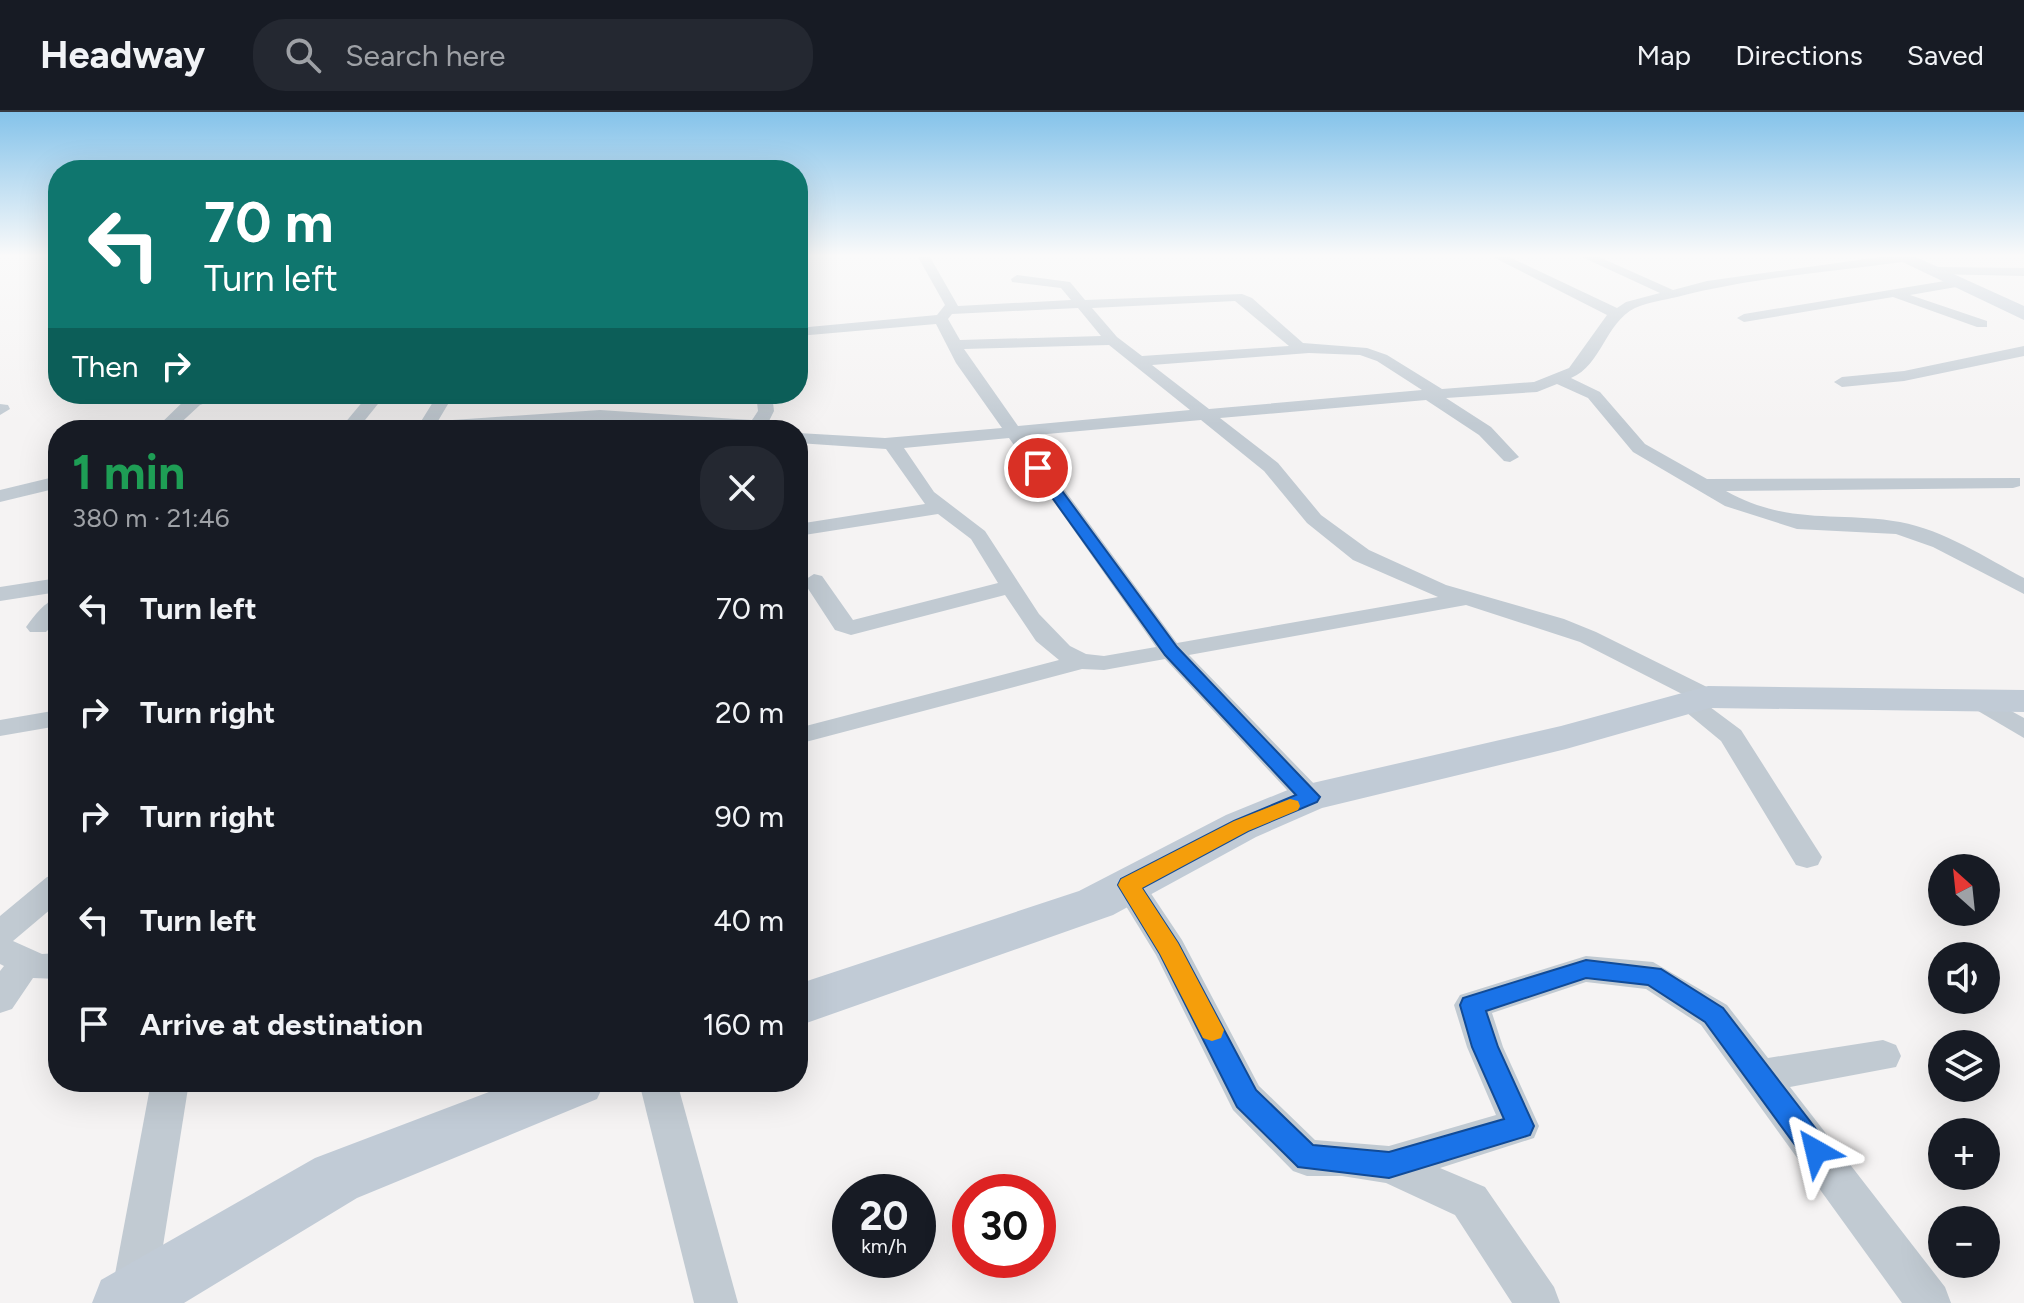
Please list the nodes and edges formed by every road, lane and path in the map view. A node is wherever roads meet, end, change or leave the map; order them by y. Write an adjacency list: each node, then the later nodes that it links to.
1 (965, 313): 6 (street)
2 (1088, 313): 10 (street)
3 (1260, 313): 12 (street)
4 (1614, 313): 7 (street)
5 (1950, 313): 8 (street)
6 (946, 314): 9 (street); 11 (street)
7 (1617, 314): 15 (street)
8 (1982, 324)
9 (808, 331)
10 (1112, 340): 11 (street); 14 (street)
11 (954, 345): 25 (street)
12 (1308, 349): 14 (street); 17 (street)
13 (2024, 351): 16 (street)
14 (1137, 361): 20 (street)
15 (1561, 380): 17 (street); 33 (street)
16 (1842, 382)
17 (1433, 394): 20 (street); 30 (street)
18 (191, 404): 21 (street)
19 (370, 404): 22 (street)
20 (1200, 413): 25 (street); 42 (street)
21 (174, 420)
22 (356, 420)
23 (528, 420): 24 (street)
24 (662, 420)
25 (1013, 432): 27 (street); 45 (street)
26 (808, 440): 28 (street)
27 (891, 442): 28 (street); 35 (street)
28 (826, 443): 29 (street)
29 (808, 448)
30 (1510, 457)
31 (2013, 482): 33 (street)
32 (48, 484): 34 (street)
33 (1701, 485): 40 (street)
34 (0, 496)
35 (941, 508): 36 (street); 39 (street)
36 (808, 528)
37 (814, 581): 39 (street)
38 (48, 587): 41 (street)
39 (1010, 587): 46 (street)
40 (2024, 587)
41 (0, 594)
42 (1468, 598): 45 (street); 47 (street)
43 (48, 616): 44 (street)
44 (38, 627)
45 (1171, 651): 46 (street); 54 (street)
46 (1079, 662): 53 (street)
47 (1698, 700): 49 (street); 54 (street); 55 (street)
48 (2024, 701): 49 (street)
49 (1982, 703): 52 (street)
50 (48, 720): 51 (street)
51 (0, 728)
52 (2024, 730)
53 (808, 733)
54 (1310, 797): 56 (street)
55 (1807, 857)
56 (1129, 885): 61 (street); 67 (street)
57 (48, 893): 58 (street)
58 (0, 934)
59 (28, 959): 60 (street)
60 (0, 999)
61 (808, 1002)
62 (1883, 1056): 63 (street)
63 (1759, 1076): 67 (street); 71 (street)
64 (168, 1092): 68 (street)
65 (543, 1092): 68 (street)
66 (661, 1092): 69 (street)
67 (1389, 1165): 70 (street)
68 (128, 1300)
69 (716, 1303)
70 (1538, 1303)
71 (1929, 1303)

